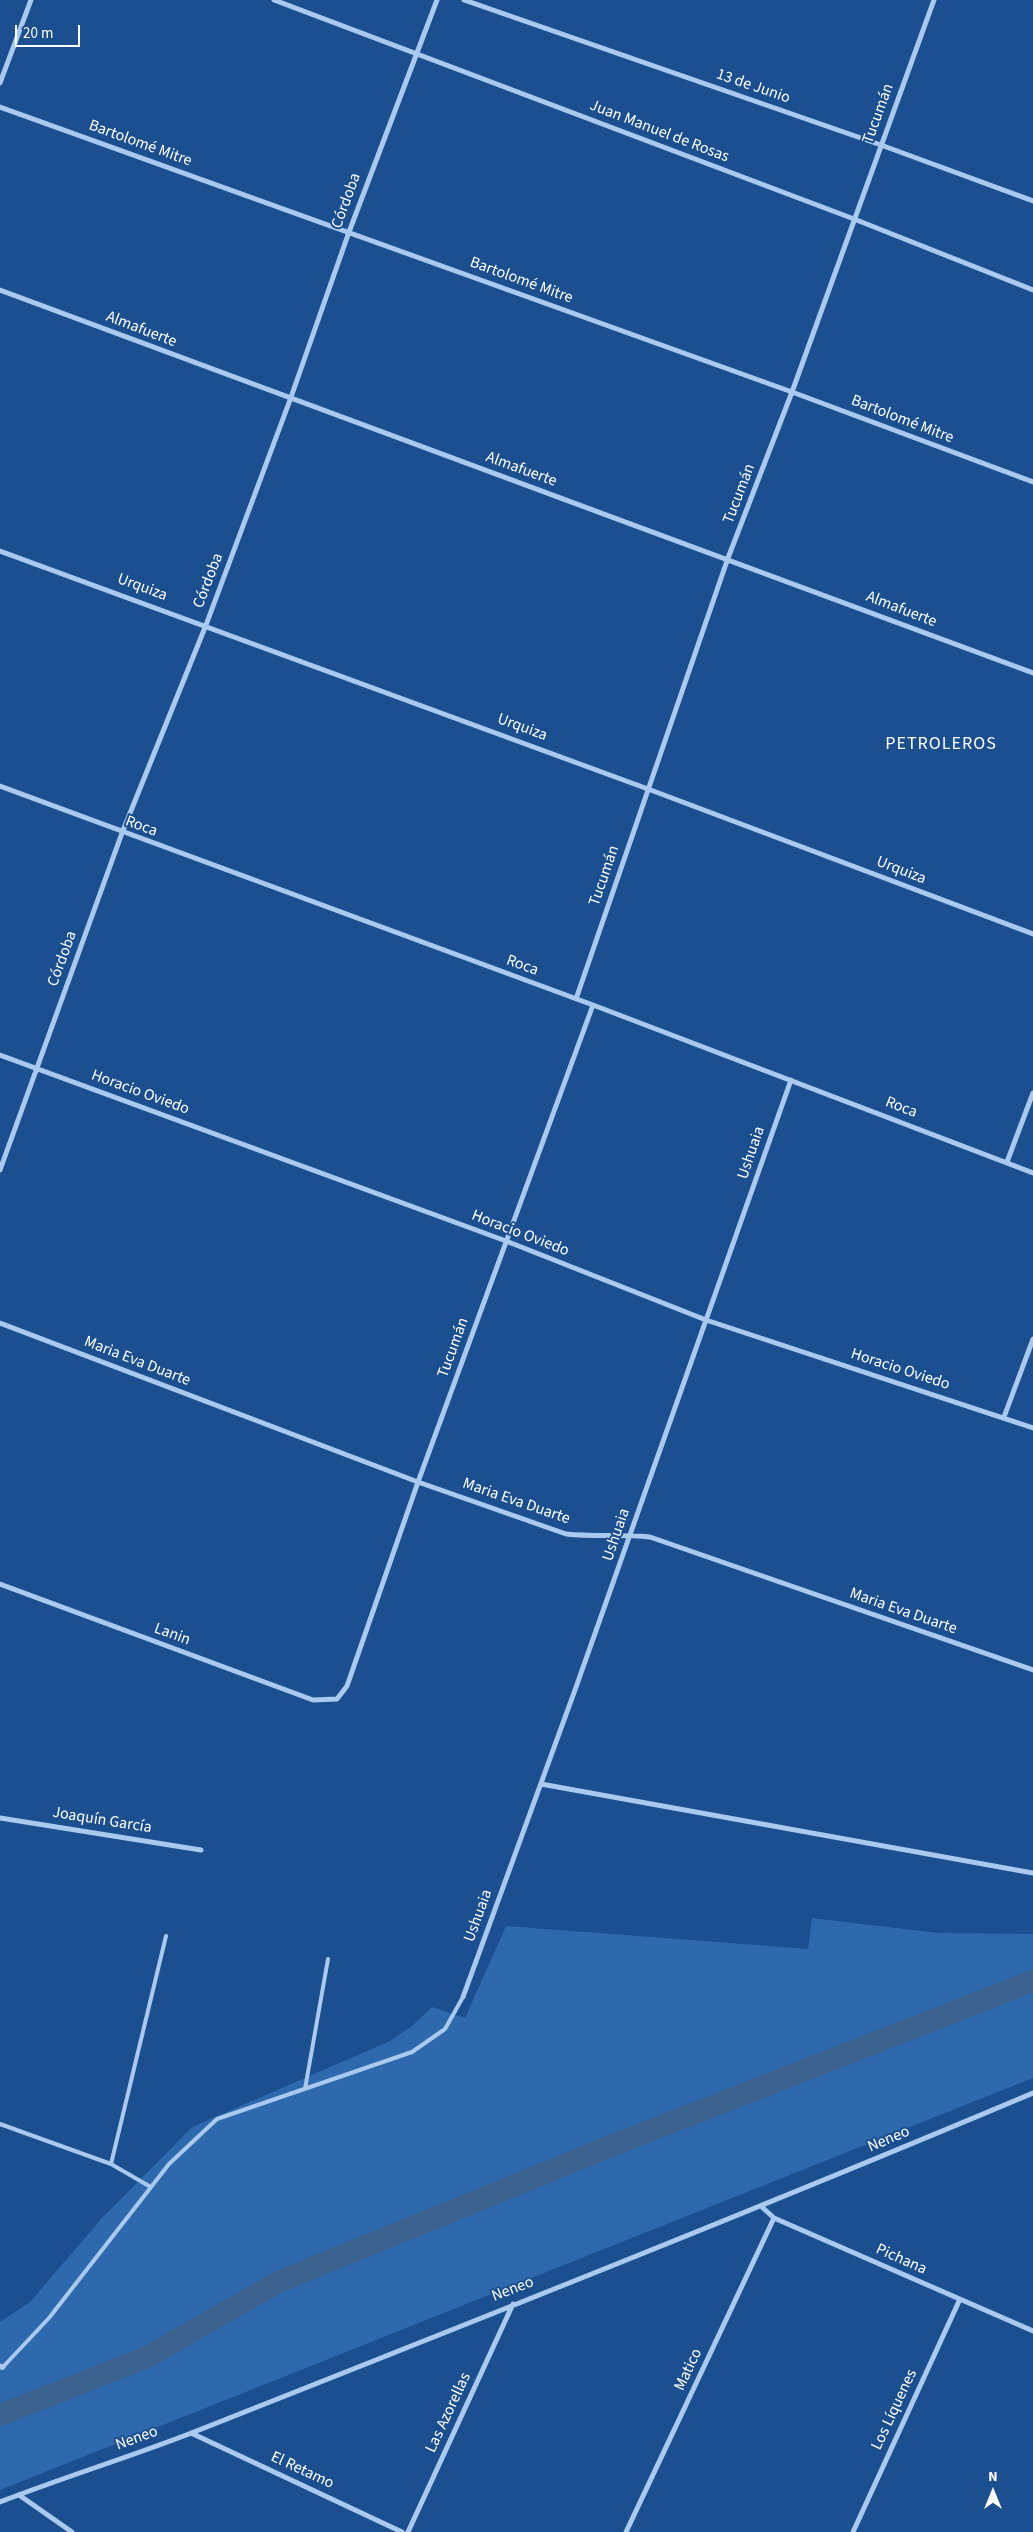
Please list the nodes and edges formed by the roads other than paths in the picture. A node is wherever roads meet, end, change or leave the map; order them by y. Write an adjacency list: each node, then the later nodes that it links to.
1 (31, 0): 7 (street)
2 (274, 0): 6 (street, Juan Manuel de Rosas)
3 (437, 0): 6 (street, Córdoba)
4 (464, 0): 9 (street, 13 de Junio)
5 (934, 0): 9 (street, Tucumán)
6 (415, 53): 11 (street, Juan Manuel de Rosas); 12 (street, Córdoba)
7 (0, 83)
8 (0, 107): 12 (street, Bartolomé Mitre)
9 (881, 144): 10 (street, 13 de Junio); 11 (street, Tucumán)
10 (1033, 201)
11 (854, 219): 14 (street, Juan Manuel de Rosas); 15 (street, Tucumán)
12 (348, 232): 15 (street, Bartolomé Mitre); 16 (street, Córdoba)
13 (0, 290): 16 (street, Almafuerte)
14 (1033, 290)
15 (792, 392): 17 (street, Bartolomé Mitre); 19 (street, Tucumán)
16 (290, 400): 19 (street, Almafuerte); 20 (street, Córdoba)
17 (1033, 482)
18 (0, 551): 20 (street, Urquiza)
19 (728, 558): 21 (street, Almafuerte); 23 (street, Tucumán)
20 (206, 625): 23 (street, Urquiza); 24 (street, Córdoba)
21 (1033, 673)
22 (0, 786): 24 (street, Roca)
23 (648, 789): 25 (street, Urquiza); 26 (street, Tucumán)
24 (122, 833): 26 (street, Roca); 29 (street, Córdoba)
25 (1033, 934)
26 (576, 999): 27 (street, Roca)
27 (593, 1005): 30 (street, Roca); 35 (street, Tucumán)
28 (0, 1055): 29 (street, Horacio Oviedo)
29 (36, 1069): 33 (street, Córdoba); 35 (street, Horacio Oviedo)
30 (791, 1080): 32 (street, Roca); 36 (street, Ushuaia)
31 (1033, 1093): 32 (street)
32 (1007, 1162): 34 (street, Roca)
33 (0, 1170)
34 (1033, 1173)
35 (506, 1241): 36 (street, Horacio Oviedo); 41 (street, Tucumán)
36 (706, 1320): 39 (street, Horacio Oviedo); 42 (street, Ushuaia)
37 (0, 1324): 41 (street, Maria Eva Duarte)
38 (1033, 1339): 39 (street)
39 (1004, 1417): 40 (street, Horacio Oviedo)
40 (1033, 1428)
41 (418, 1482): 42 (street, Maria Eva Duarte); 45 (street, Tucumán)
42 (630, 1535): 44 (street, Maria Eva Duarte); 46 (street, Ushuaia)
43 (0, 1584): 45 (street, Lanin)
44 (1033, 1670)
45 (337, 1699)
46 (541, 1784): 49 (street); 52 (street, Ushuaia)
47 (0, 1818): 48 (street, Joaquín García)
48 (201, 1850)
49 (1033, 1873)
50 (166, 1936): 56 (lane)
51 (328, 1959): 53 (lane)
52 (463, 1997): 53 (lane)
53 (304, 2089): 57 (lane)
54 (1033, 2093): 58 (street, Neneo)
55 (0, 2124): 56 (lane)
56 (111, 2164): 57 (lane)
57 (149, 2186): 63 (lane)
58 (762, 2207): 59 (street, Pichana); 61 (street, Neneo)
59 (774, 2218): 60 (street, Pichana); 70 (street, Matico)
60 (960, 2299): 62 (street, Pichana); 71 (street, Los Líquenes)
61 (513, 2304): 64 (street, Neneo); 69 (street, Las Azorellas)
62 (1033, 2331)
63 (1, 2367)
64 (191, 2433): 65 (street, Neneo); 68 (street, El Retamo)
65 (19, 2495): 66 (street, Neneo); 67 (street)
66 (0, 2502)
67 (72, 2532)
68 (402, 2532)
69 (408, 2532)
70 (626, 2532)
71 (853, 2532)

